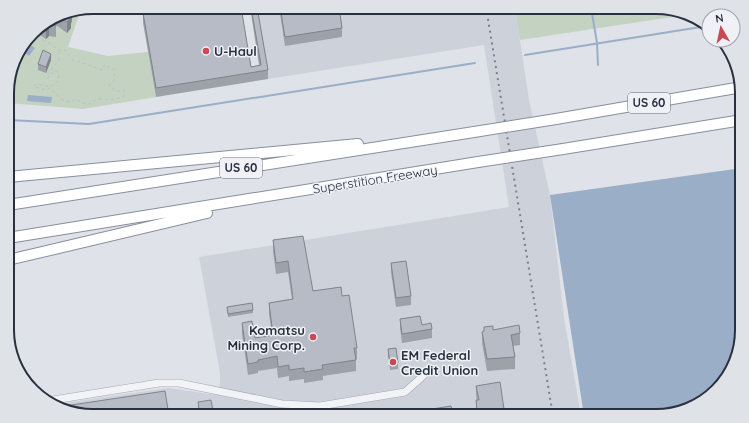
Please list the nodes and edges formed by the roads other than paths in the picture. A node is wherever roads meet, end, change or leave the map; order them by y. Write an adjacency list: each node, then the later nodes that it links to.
1 (735, 88): 4 (highway, US 60, bridge)
2 (735, 121): 5 (highway, Superstition Freeway / US 60)
3 (735, 126): 5 (highway)
4 (474, 132): 6 (highway); 8 (highway, US 60)
5 (648, 135): 7 (highway, Superstition Freeway / US 60, bridge)
6 (14, 176)
7 (291, 194): 9 (highway, Superstition Freeway / US 60); 10 (highway)
8 (14, 203)
9 (14, 237)
10 (14, 259)
11 (423, 376): 12 (street)
12 (56, 399)

